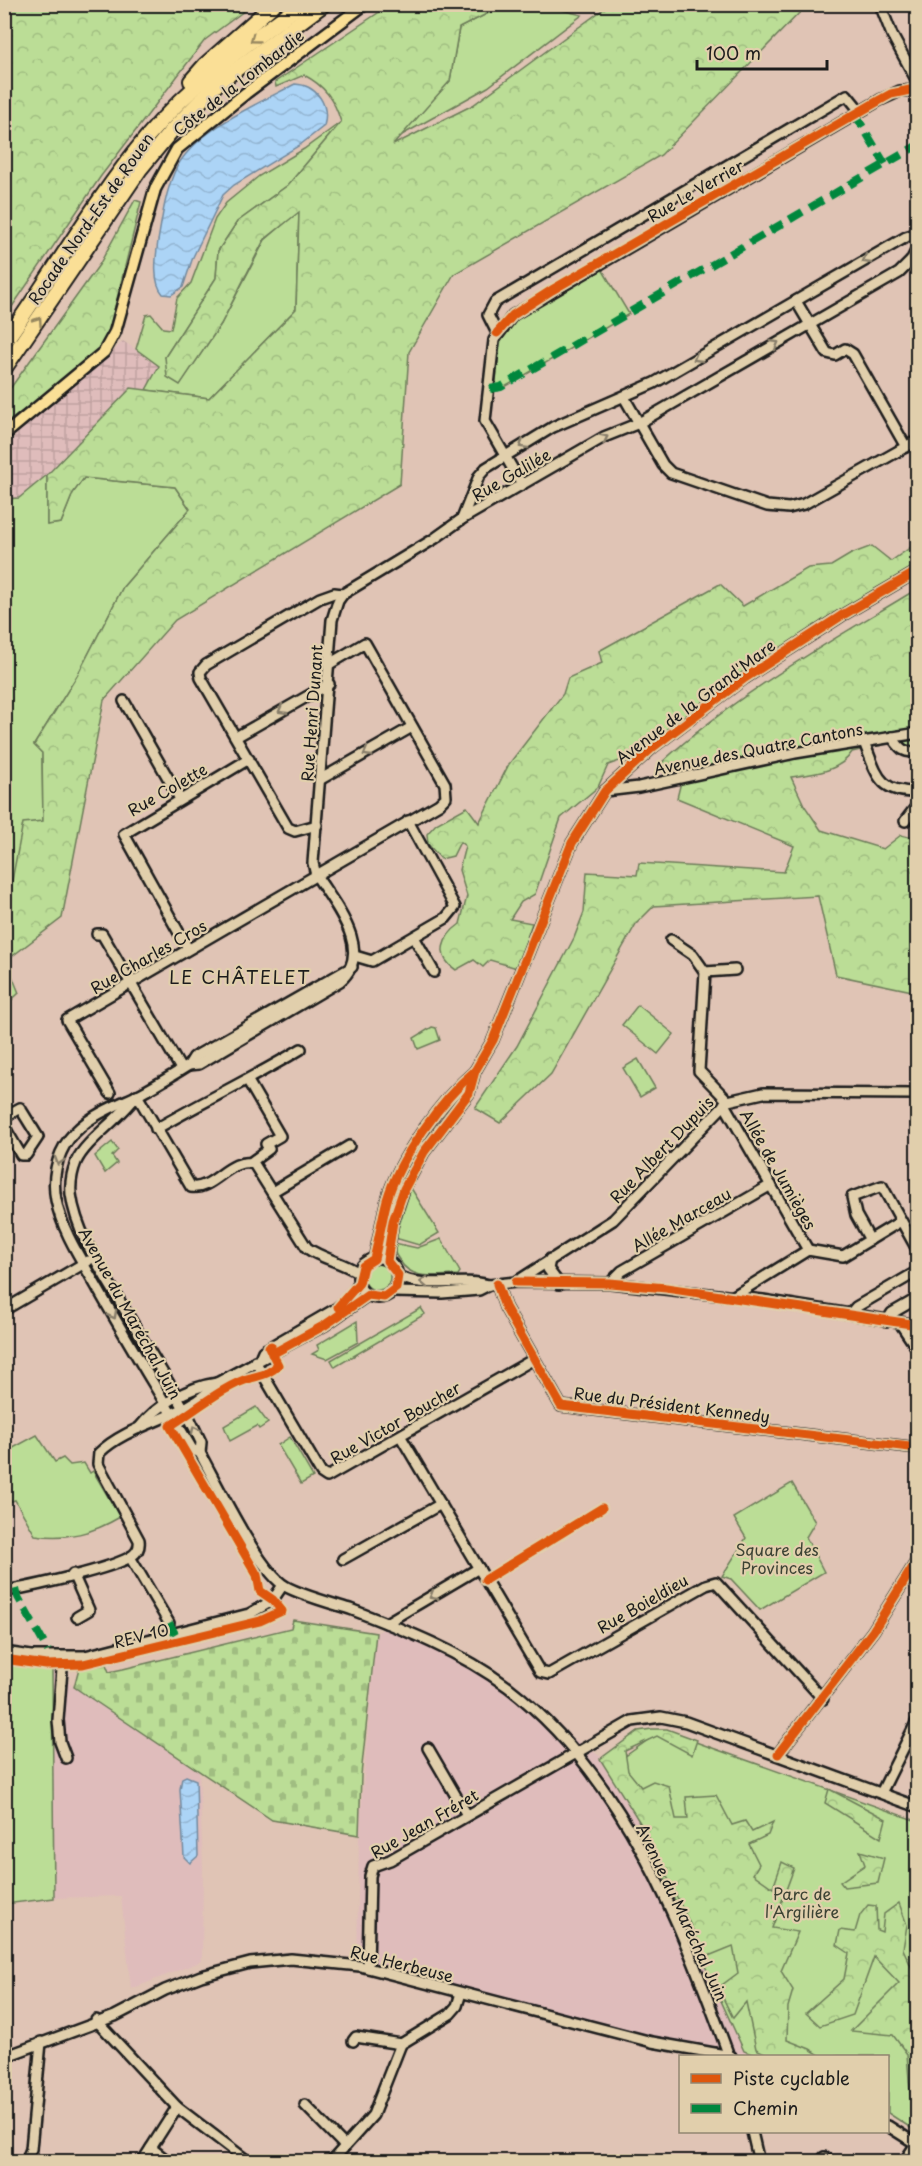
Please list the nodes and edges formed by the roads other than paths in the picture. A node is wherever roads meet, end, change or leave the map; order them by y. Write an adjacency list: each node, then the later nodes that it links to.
1 (274, 4): 9 (highway)
2 (302, 4): 9 (highway, Rocade Nord-Est de Rouen, one-way to 9)
3 (364, 4): 19 (main road, Côte de la Lombardie)
4 (323, 5): 16 (highway, Rocade Nord-Est de Rouen, one-way to 4)
5 (881, 7): 6 (street)
6 (918, 83)
7 (918, 90): 8 (street, Rue Le Verrier)
8 (860, 111): 14 (street, Rue Le Verrier); 14 (street)
9 (165, 117): 15 (highway, Rocade Nord-Est de Rouen)
10 (918, 233): 12 (street, Rue Galilée, one-way to 12)
11 (918, 247): 13 (street, Rue Galilée)
12 (796, 301): 13 (street); 17 (street, Rue Galilée, one-way to 17)
13 (809, 324): 18 (street, Rue Galilée, one-way to 13); 21 (street)
14 (497, 333): 22 (street)
15 (4, 343)
16 (4, 369)
17 (624, 397): 18 (street); 22 (street, Rue Galilée, one-way to 22)
18 (639, 423): 21 (street); 23 (street, Rue Galilée, one-way to 18)
19 (4, 435)
20 (918, 440): 21 (street)
21 (906, 447)
22 (505, 456): 23 (street); 24 (street, Rue Galilée)
23 (522, 485): 24 (street, Rue Galilée)
24 (462, 519): 26 (street)
25 (918, 571): 38 (street, Avenue de la Grand'Mare)
26 (343, 594): 27 (street, Rue Henri Dunant); 32 (street)
27 (331, 663): 28 (street, Rue Henri Dunant); 30 (street)
28 (329, 684): 32 (street, one-way to 32); 37 (street, Rue Henri Dunant)
29 (124, 701): 40 (street)
30 (412, 727): 37 (street, one-way to 37); 42 (street, Rue Charles Cros)
31 (918, 733): 33 (street, Avenue des Quatre Cantons)
32 (236, 737): 36 (street)
33 (892, 737): 34 (street, Avenue des Quatre Cantons); 35 (street)
34 (864, 742): 38 (street, Avenue des Quatre Cantons); 39 (street)
35 (918, 751)
36 (249, 759): 40 (street, Rue Colette); 44 (street)
37 (321, 779): 44 (street, Rue Henri Dunant)
38 (605, 790): 57 (street, Avenue de la Grand'Mare)
39 (918, 792)
40 (180, 800): 49 (street, Rue Colette)
41 (918, 804): 43 (street)
42 (408, 821): 45 (street, Rue Charles Cros); 47 (street)
43 (905, 821)
44 (317, 825): 45 (street, Rue Henri Dunant)
45 (316, 875): 49 (street, Rue Charles Cros); 50 (street, Rue Henri Dunant)
46 (97, 934): 54 (street)
47 (414, 937): 50 (street); 52 (street)
48 (671, 940): 53 (street)
49 (188, 949): 54 (street, Rue Charles Cros)
50 (355, 956): 56 (street)
51 (735, 970): 53 (street)
52 (434, 972)
53 (705, 972): 62 (street, Allée de Jumièges)
54 (131, 982): 56 (street); 59 (street, Rue Charles Cros)
55 (301, 1049): 58 (street)
56 (185, 1067): 61 (street)
57 (475, 1071): 75 (street, Avenue de la Grand'Mare); 77 (street, Avenue de la Grand'Mare)
58 (248, 1081): 65 (street); 67 (street)
59 (110, 1093)
60 (918, 1094): 62 (street, Rue Albert Dupuis)
61 (137, 1095): 65 (street); 74 (street, Avenue du Maréchal Juin); 78 (street, Avenue du Maréchal Juin, one-way to 78)
62 (726, 1102): 68 (street, Allée de Jumièges); 76 (street, Rue Albert Dupuis)
63 (4, 1117): 64 (street)
64 (4, 1126)
65 (156, 1129): 67 (street)
66 (349, 1146): 69 (street)
67 (250, 1163): 69 (street)
68 (771, 1185): 72 (street, Allée de Jumièges); 84 (street, Allée Marceau)
69 (272, 1192): 80 (street)
70 (901, 1221): 71 (street); 71 (street); 73 (street)
71 (870, 1240): 72 (street)
72 (808, 1250): 89 (street)
73 (918, 1251)
74 (95, 1257): 78 (street); 100 (street, Avenue du Maréchal Juin)
75 (374, 1259): 77 (street); 80 (street)
76 (550, 1259): 82 (street, Rue Albert Dupuis); 85 (street)
77 (387, 1261): 81 (street)
78 (84, 1264): 91 (street); 101 (street, Avenue du Maréchal Juin, one-way to 101)
79 (918, 1271): 92 (street)
80 (359, 1273): 83 (street)
81 (398, 1276): 86 (street, one-way to 81); 87 (street)
82 (516, 1282): 85 (street); 86 (street)
83 (359, 1283): 88 (street); 98 (street)
84 (610, 1283): 85 (street); 89 (street)
85 (559, 1284)
86 (493, 1285): 87 (street); 97 (street, Rue du Président Kennedy)
87 (393, 1292): 88 (street)
88 (368, 1295): 98 (street)
89 (732, 1297): 92 (street)
90 (918, 1298): 93 (street)
91 (4, 1310)
92 (850, 1314): 93 (street)
93 (887, 1321): 94 (street)
94 (900, 1323): 95 (street); 96 (street)
95 (918, 1325)
96 (918, 1350)
97 (534, 1359): 105 (street, Rue Victor Boucher); 106 (street, Rue du Président Kennedy)
98 (257, 1360): 99 (street); 105 (street, Rue Victor Boucher)
99 (217, 1383): 100 (street); 102 (street)
100 (177, 1397): 101 (street); 102 (street, Avenue du Maréchal Juin)
101 (166, 1405): 103 (street, Avenue du Maréchal Juin); 104 (street)
102 (183, 1407): 103 (street); 107 (street, Avenue du Maréchal Juin, one-way to 102)
103 (171, 1414): 104 (street); 107 (street, Avenue du Maréchal Juin)
104 (139, 1428): 109 (street)
105 (401, 1437): 108 (street)
106 (918, 1448)
107 (200, 1453): 114 (street, Avenue du Maréchal Juin)
108 (441, 1504): 111 (street); 112 (street)
109 (130, 1557): 113 (street); 117 (street)
110 (918, 1558): 121 (street)
111 (343, 1559)
112 (479, 1568): 118 (street, one-way to 118); 121 (street, Rue Boieldieu)
113 (73, 1574): 115 (street); 116 (street)
114 (283, 1585): 118 (street, Avenue du Maréchal Juin); 120 (street)
115 (4, 1591)
116 (77, 1617)
117 (169, 1623)
118 (386, 1623): 124 (street, Avenue du Maréchal Juin)
119 (4, 1652): 120 (street)
120 (63, 1657): 126 (street)
121 (823, 1699): 125 (street)
122 (918, 1719): 127 (street)
123 (428, 1748): 129 (street)
124 (576, 1752): 125 (street, Rue Jean Fréret); 129 (street, Rue Jean Fréret); 137 (street, Avenue du Maréchal Juin)
125 (778, 1754): 127 (street, Rue Jean Fréret)
126 (66, 1758)
127 (881, 1793): 128 (street, Rue Jean Fréret)
128 (918, 1807)
129 (467, 1815): 130 (street, Rue Jean Fréret)
130 (368, 1968): 131 (street, Rue Herbeuse); 132 (street, Rue Herbeuse)
131 (461, 1993): 135 (street); 136 (street, Rue Herbeuse)
132 (96, 2020): 134 (street, Rue Herbeuse); 140 (street)
133 (353, 2041): 135 (street)
134 (41, 2042): 138 (street, Rue Herbeuse); 146 (street)
135 (402, 2044): 144 (street)
136 (724, 2055)
137 (729, 2055)
138 (4, 2057)
139 (305, 2105): 144 (street)
140 (177, 2107): 145 (street); 149 (street)
141 (889, 2127): 143 (street)
142 (752, 2133): 151 (street)
143 (917, 2144): 154 (street)
144 (344, 2145): 150 (street)
145 (151, 2148): 147 (street); 148 (street)
146 (26, 2162)
147 (142, 2162)
148 (169, 2162)
149 (249, 2162)
150 (331, 2162)
151 (759, 2162)
152 (821, 2162): 153 (street)
153 (830, 2162)
154 (904, 2162)

